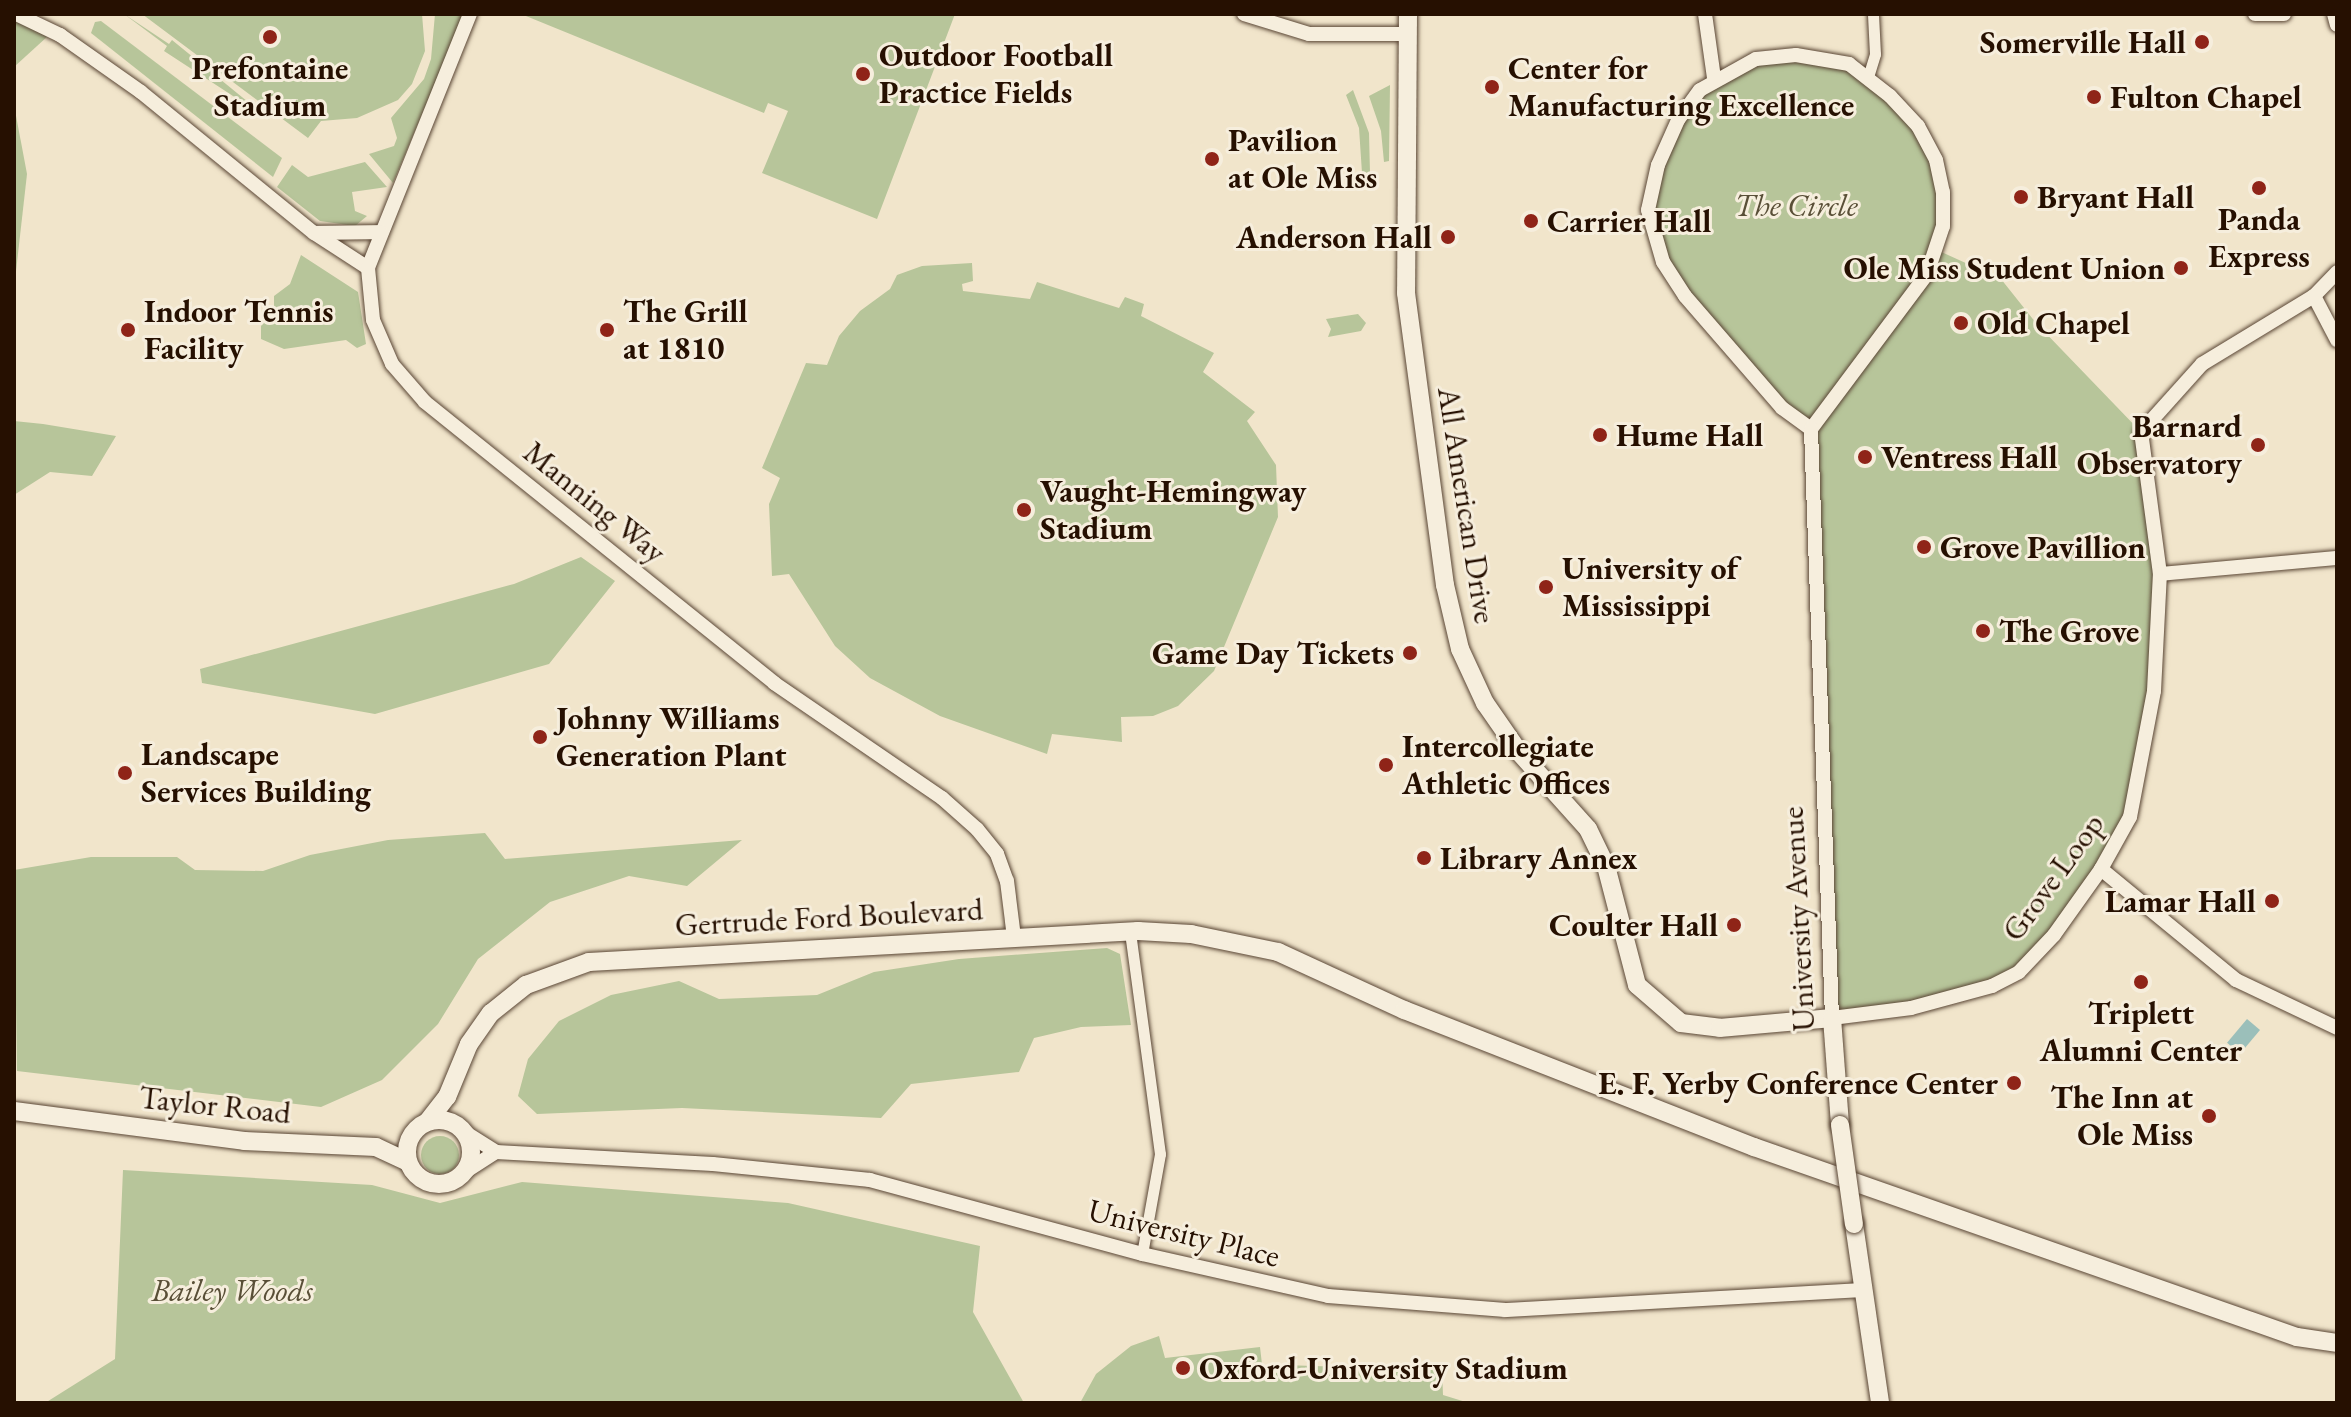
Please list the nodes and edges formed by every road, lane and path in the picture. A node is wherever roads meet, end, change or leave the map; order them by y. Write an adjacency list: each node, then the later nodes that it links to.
1 (16, 14): 15 (street)
2 (470, 14): 14 (street, Manning Way)
3 (1244, 14): 11 (street)
4 (1408, 14): 11 (street, All American Drive)
5 (1705, 14): 13 (street)
6 (1873, 14): 12 (street)
7 (2255, 14): 8 (street)
8 (2284, 14)
9 (2334, 14): 10 (street)
10 (2337, 25)
11 (1407, 34): 26 (street, All American Drive)
12 (1868, 77): 13 (street); 20 (street)
13 (1714, 78): 20 (street)
14 (380, 232): 15 (street); 16 (street, Manning Way)
15 (314, 233): 16 (street)
16 (368, 268): 25 (street, Manning Way)
17 (2337, 272): 18 (street)
18 (2314, 296): 19 (street); 22 (street, Grove Loop)
19 (2337, 340)
20 (1811, 429): 26 (street, University Avenue)
21 (2337, 558): 22 (street)
22 (2160, 574): 23 (street, Grove Loop)
23 (2101, 869): 26 (street, Grove Loop); 27 (street)
24 (1130, 932): 25 (street, Gertrude Ford Boulevard); 36 (street); 38 (street, Gertrude Ford Boulevard)
25 (1014, 937): 28 (street, Gertrude Ford Boulevard)
26 (1832, 1018): 37 (street, University Avenue, bridge)
27 (2337, 1028)
28 (447, 1097): 30 (street, Gertrude Ford Boulevard); 31 (street)
29 (14, 1111): 32 (street, Taylor Road)
30 (421, 1126): 31 (street); 32 (street); 34 (street)
31 (460, 1128): 33 (street, University Place); 35 (street)
32 (376, 1147): 34 (street, Taylor Road)
33 (496, 1152): 35 (street); 36 (street, University Place)
34 (408, 1162): 35 (street)
35 (465, 1172)
36 (1142, 1254): 37 (street, University Place)
37 (1864, 1290): 39 (street, University Avenue)
38 (2328, 1341)
39 (1880, 1403)

